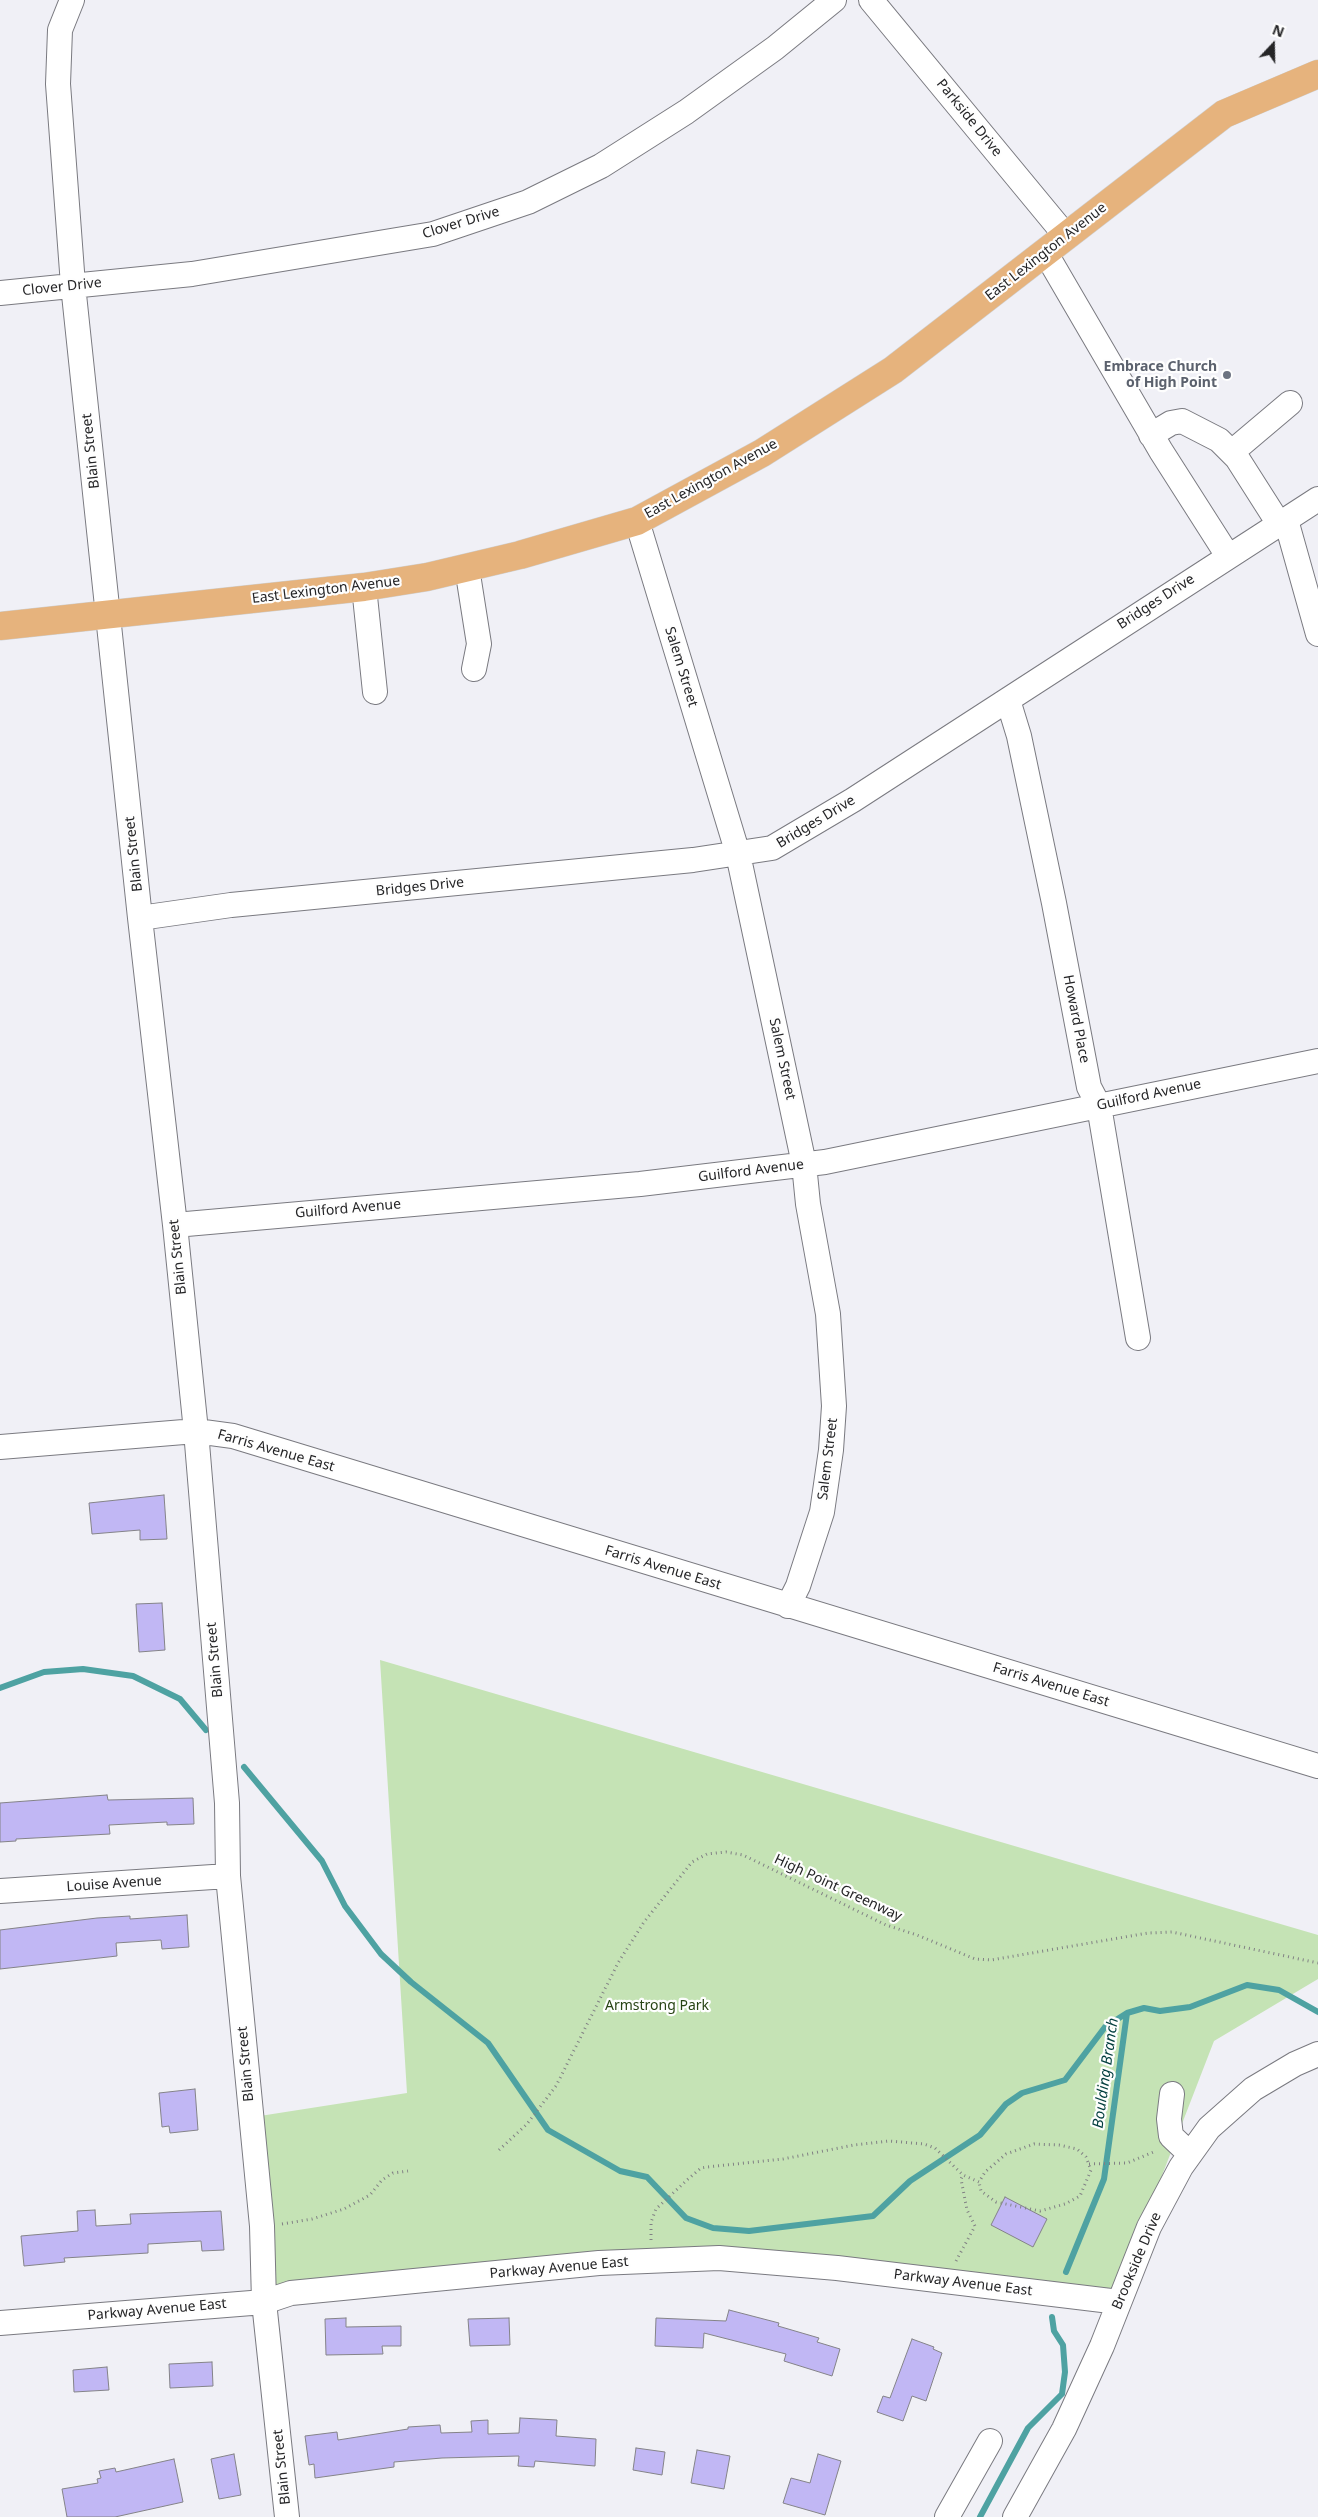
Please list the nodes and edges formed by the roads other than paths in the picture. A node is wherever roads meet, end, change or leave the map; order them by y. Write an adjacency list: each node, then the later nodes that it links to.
1 (72, 0): 6 (street, Blain Street)
2 (834, 0): 6 (street, Clover Drive)
3 (871, 0): 5 (street, Parkside Drive)
4 (1318, 74): 5 (main road, East Lexington Avenue)
5 (1056, 244): 9 (street, Parkside Drive); 12 (main road, East Lexington Avenue)
6 (73, 285): 7 (street, Clover Drive); 17 (street, Blain Street)
7 (0, 293)
8 (1290, 403): 10 (street)
9 (1152, 434): 10 (street); 14 (street, Parkside Drive)
10 (1232, 452): 13 (street)
11 (1318, 499): 13 (street, Bridges Drive)
12 (637, 521): 15 (main road, East Lexington Avenue); 23 (street, Salem Street)
13 (1282, 522): 14 (street, Bridges Drive); 19 (street)
14 (1228, 556): 22 (street, Bridges Drive)
15 (467, 568): 16 (main road, East Lexington Avenue); 20 (street)
16 (364, 587): 17 (main road, East Lexington Avenue); 21 (street)
17 (109, 614): 18 (main road, East Lexington Avenue); 24 (street, Blain Street)
18 (0, 626)
19 (1318, 634)
20 (474, 670)
21 (375, 692)
22 (1008, 700): 23 (street, Bridges Drive); 26 (street, Howard Place)
23 (738, 854): 24 (street, Bridges Drive); 27 (street, Salem Street)
24 (140, 918): 28 (street, Blain Street)
25 (1318, 1060): 26 (street, Guilford Avenue)
26 (1099, 1106): 27 (street, Guilford Avenue); 29 (street, Howard Place)
27 (804, 1164): 28 (street, Guilford Avenue); 32 (street, Salem Street)
28 (176, 1224): 30 (street, Blain Street)
29 (1138, 1338)
30 (196, 1431): 31 (street, Farris Avenue East); 32 (street, Farris Avenue East); 34 (street, Blain Street)
31 (0, 1447)
32 (788, 1606): 33 (street, Farris Avenue East)
33 (1318, 1766)
34 (228, 1876): 35 (street, Louise Avenue); 39 (street, Blain Street)
35 (0, 1891)
36 (1318, 2054): 38 (street, Brookside Drive)
37 (1172, 2094): 38 (street)
38 (1190, 2154): 40 (street, Brookside Drive)
39 (264, 2302): 40 (street, Parkway Avenue East); 41 (street, Parkway Avenue East); 43 (street, Blain Street)
40 (1119, 2302): 45 (street, Brookside Drive)
41 (0, 2323)
42 (990, 2441): 44 (street)
43 (287, 2517)
44 (947, 2517)
45 (1015, 2517)

